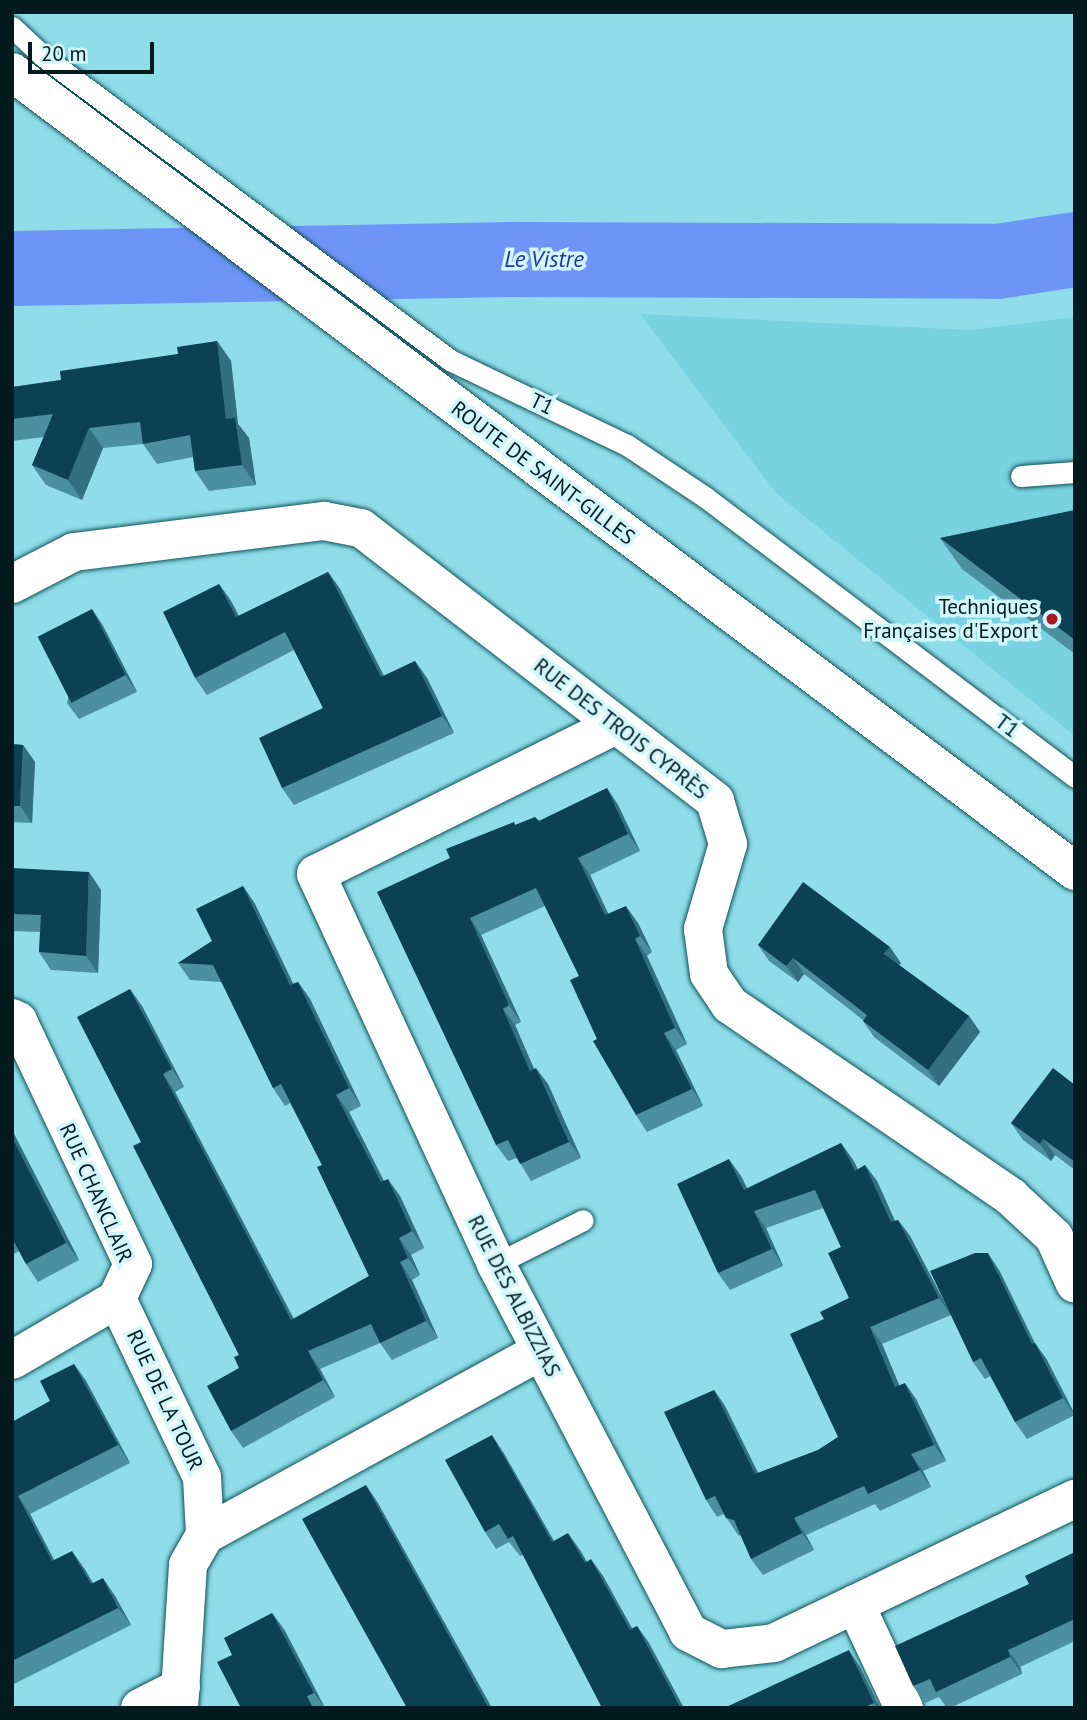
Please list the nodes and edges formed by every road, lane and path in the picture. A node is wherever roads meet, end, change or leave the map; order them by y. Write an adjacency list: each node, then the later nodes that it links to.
1 (12, 27): 3 (lane)
2 (12, 72): 3 (street, ROUTE DE SAINT-GILLES)
3 (197, 193): 4 (street, ROUTE DE SAINT-GILLES)
4 (439, 374): 9 (lane, T1 / T1); 10 (street, ROUTE DE SAINT-GILLES)
5 (1075, 472): 6 (lane)
6 (1021, 476)
7 (12, 584): 8 (street, RUE DES TROIS CYPRÈS)
8 (616, 724): 13 (street, RUE DES ALBIZZIAS); 14 (street, RUE DES TROIS CYPRÈS)
9 (1075, 777)
10 (1075, 871)
11 (12, 1018): 15 (street, RUE CHANCLAIR)
12 (583, 1220): 13 (lane)
13 (496, 1264): 16 (street, RUE DES ALBIZZIAS)
14 (1075, 1284)
15 (117, 1299): 17 (street); 19 (street, RUE DE LA TOUR)
16 (541, 1351): 19 (street); 20 (street, RUE DES ALBIZZIAS)
17 (12, 1360)
18 (1075, 1499): 20 (street, RUE DES ALBIZZIAS)
19 (205, 1535): 21 (street)
20 (855, 1604): 23 (street)
21 (180, 1698): 22 (street)
22 (140, 1708)
23 (904, 1708)

